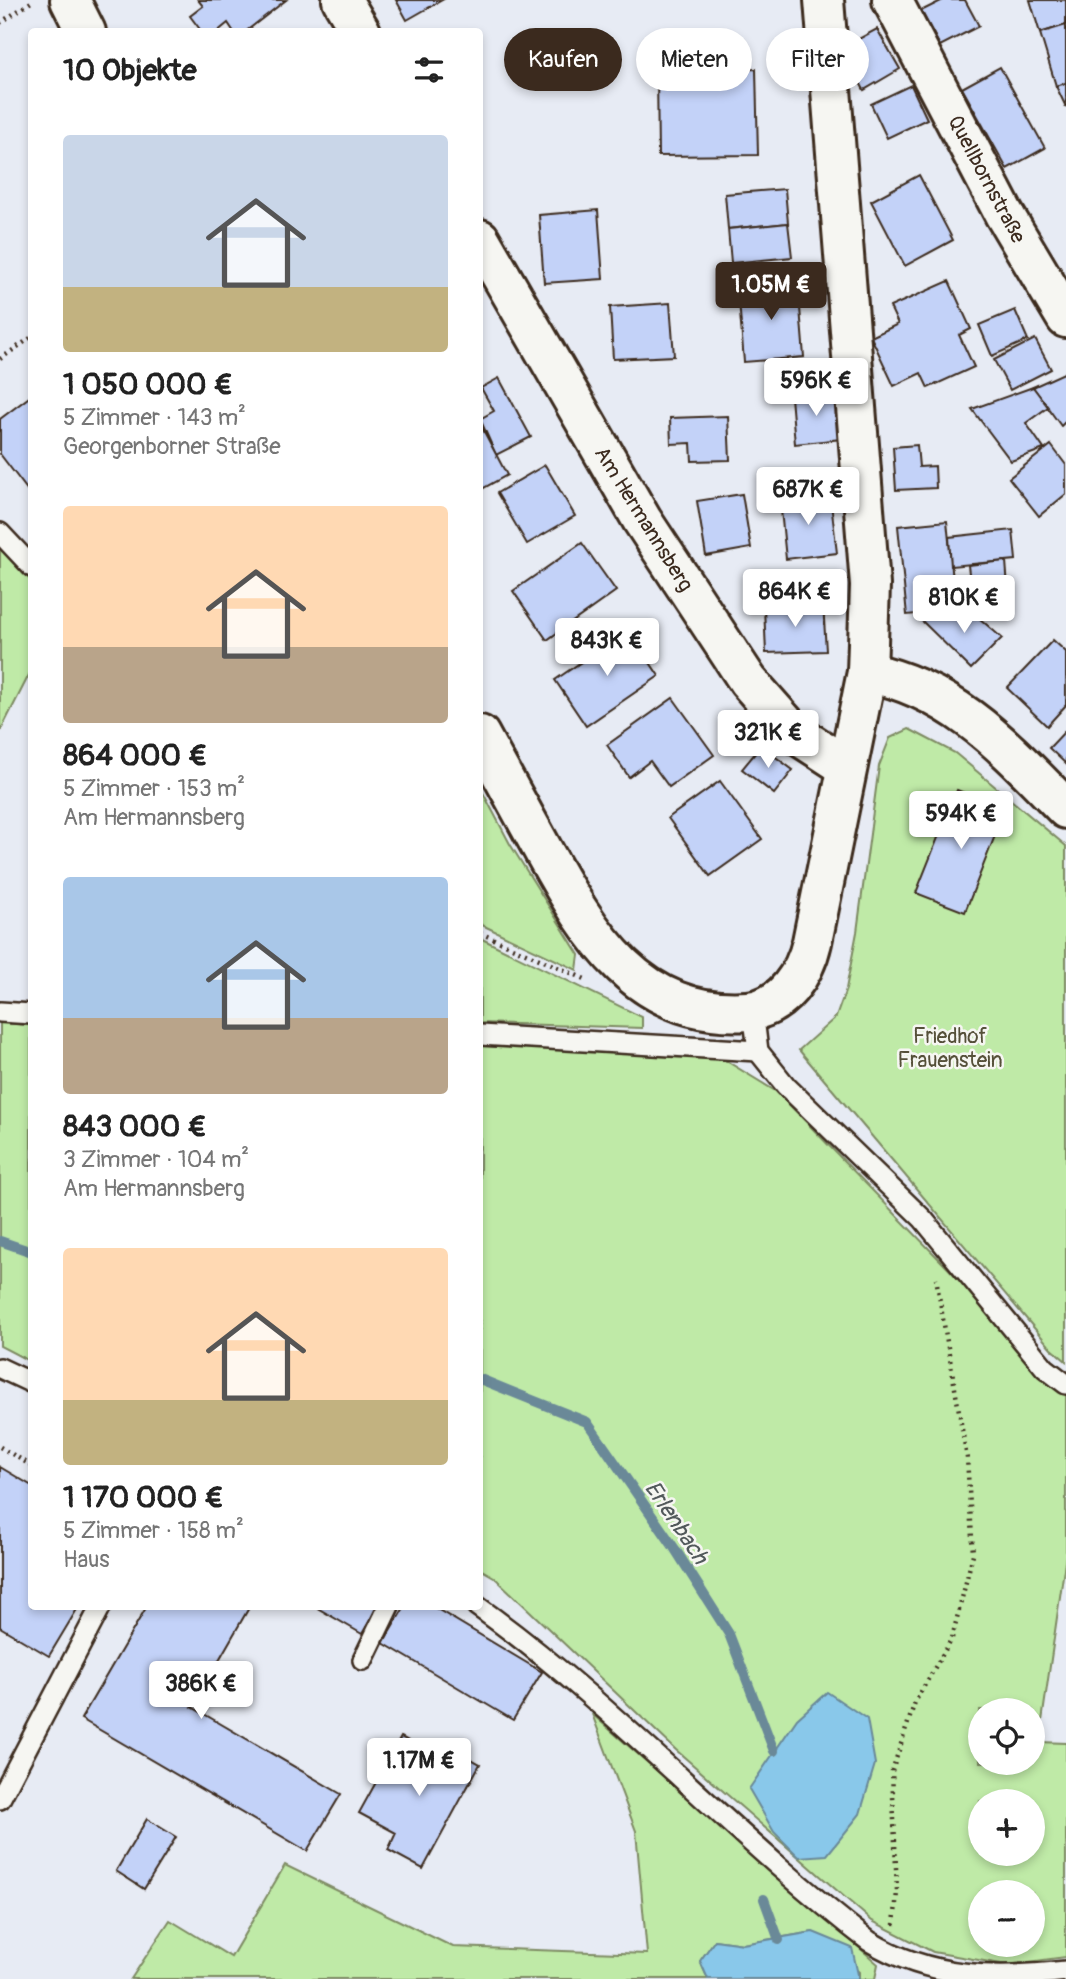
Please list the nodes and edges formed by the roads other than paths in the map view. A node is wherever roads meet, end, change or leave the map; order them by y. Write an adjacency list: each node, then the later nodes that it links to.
1 (70, 0): 5 (main road)
2 (342, 0): 6 (main road)
3 (824, 0): 11 (main road)
4 (892, 0): 8 (main road, Quellbornstraße)
5 (84, 28)
6 (359, 28)
7 (483, 244): 13 (main road, Am Hermannsberg)
8 (1066, 318)
9 (0, 533): 10 (lane)
10 (28, 563)
11 (867, 672): 13 (main road); 14 (main road)
12 (483, 740): 15 (main road)
13 (847, 767): 15 (main road)
14 (1066, 809)
15 (753, 1010): 19 (lane)
16 (0, 1012): 17 (lane)
17 (28, 1014)
18 (483, 1035): 19 (lane)
19 (758, 1051): 22 (lane)
20 (0, 1368): 21 (lane)
21 (28, 1381)
22 (1066, 1384)
23 (99, 1610): 27 (lane)
24 (387, 1610): 26 (lane)
25 (482, 1610): 28 (lane)
26 (363, 1660)
27 (0, 1799)
28 (1066, 1971)

